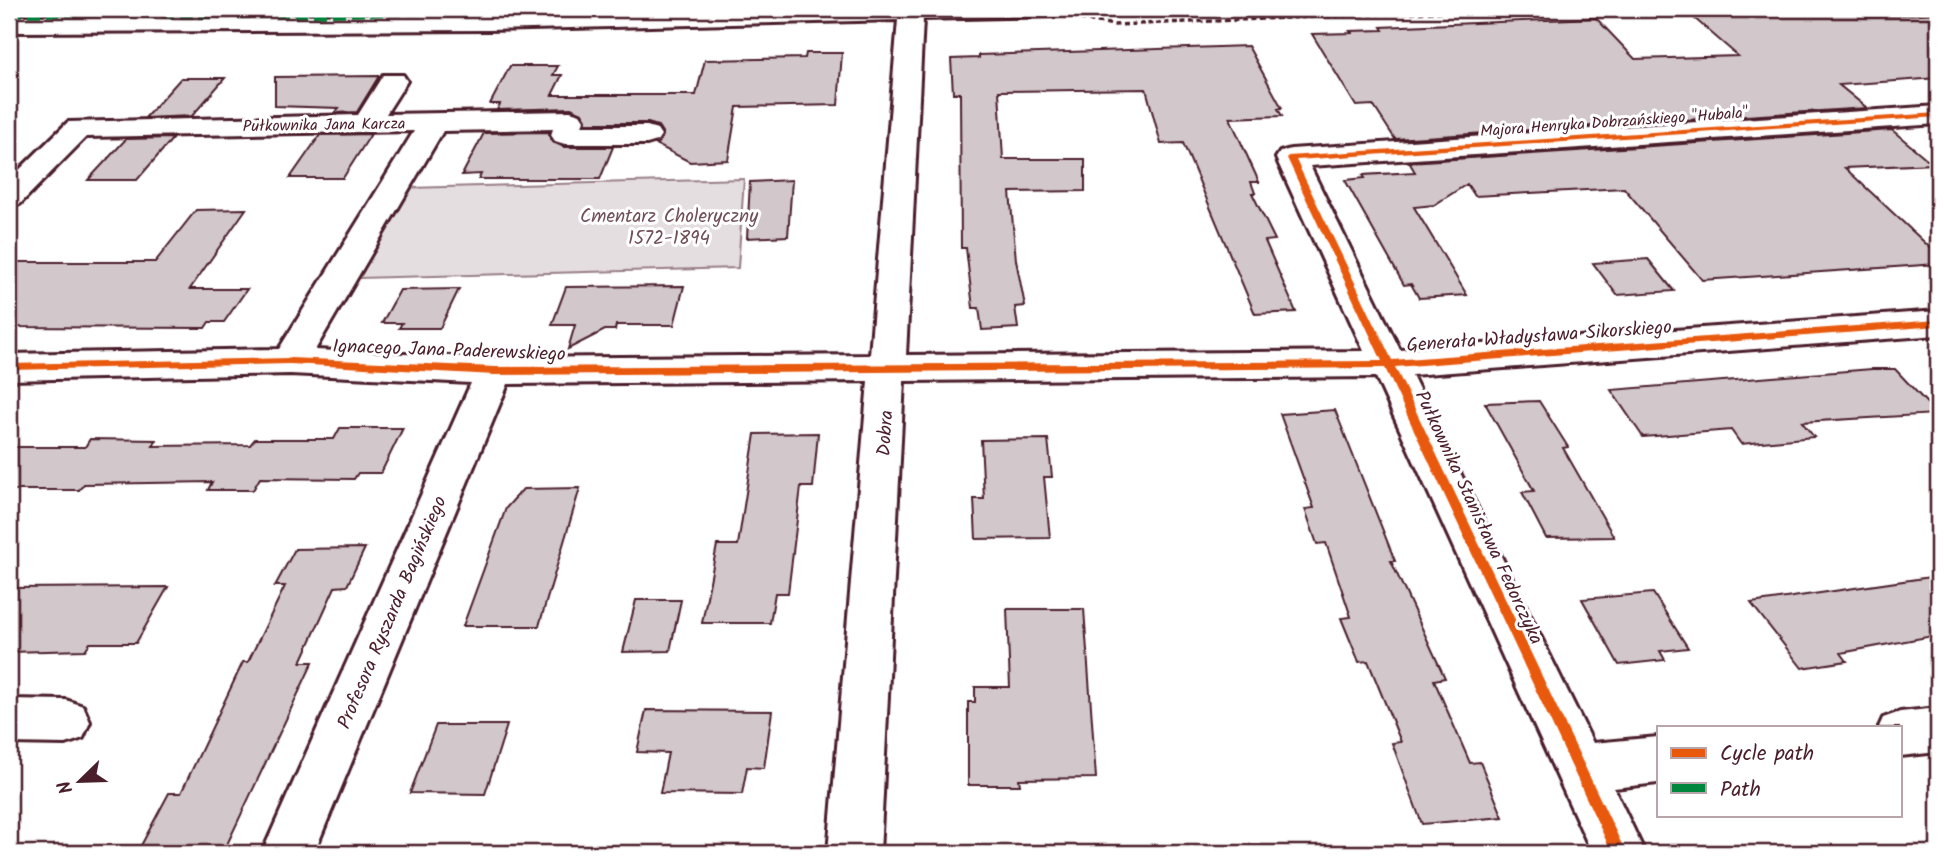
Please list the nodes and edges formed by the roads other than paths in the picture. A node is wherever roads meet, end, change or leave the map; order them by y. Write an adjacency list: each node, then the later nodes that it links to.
1 (1049, 9): 2 (street)
2 (951, 10): 3 (street)
3 (911, 12): 4 (street); 15 (street, Dobra)
4 (9, 24)
5 (393, 81): 8 (street)
6 (1938, 115): 10 (street, Majora Henryka Dobrzańskiego "Hubala")
7 (433, 123): 8 (street, Pułkownika Jana Karcza); 9 (street, Pułkownika Jana Karcza); 13 (street)
8 (366, 124): 11 (street, Pułkownika Jana Karcza)
9 (647, 135)
10 (1292, 158): 14 (street, Pułkownika Stanisława Fedorczyka)
11 (9, 197)
12 (1938, 323): 14 (street, Generała Władysława Sikorskiego)
13 (290, 361): 16 (street, Ignacego Jana Paderewskiego); 17 (street, Ignacego Jana Paderewskiego)
14 (1389, 364): 15 (street, Generała Władysława Sikorskiego); 23 (street, Pułkownika Stanisława Fedorczyka)
15 (889, 366): 17 (street, Ignacego Jana Paderewskiego); 25 (street, Dobra)
16 (9, 367)
17 (495, 371): 24 (street, Profesora Ryszarda Bagińskiego)
18 (9, 721): 19 (street)
19 (66, 722)
20 (1938, 730): 21 (street)
21 (1902, 734)
22 (1657, 760): 23 (street)
23 (1580, 768): 26 (street, Pułkownika Stanisława Fedorczyka)
24 (288, 853)
25 (854, 853)
26 (1619, 853)

